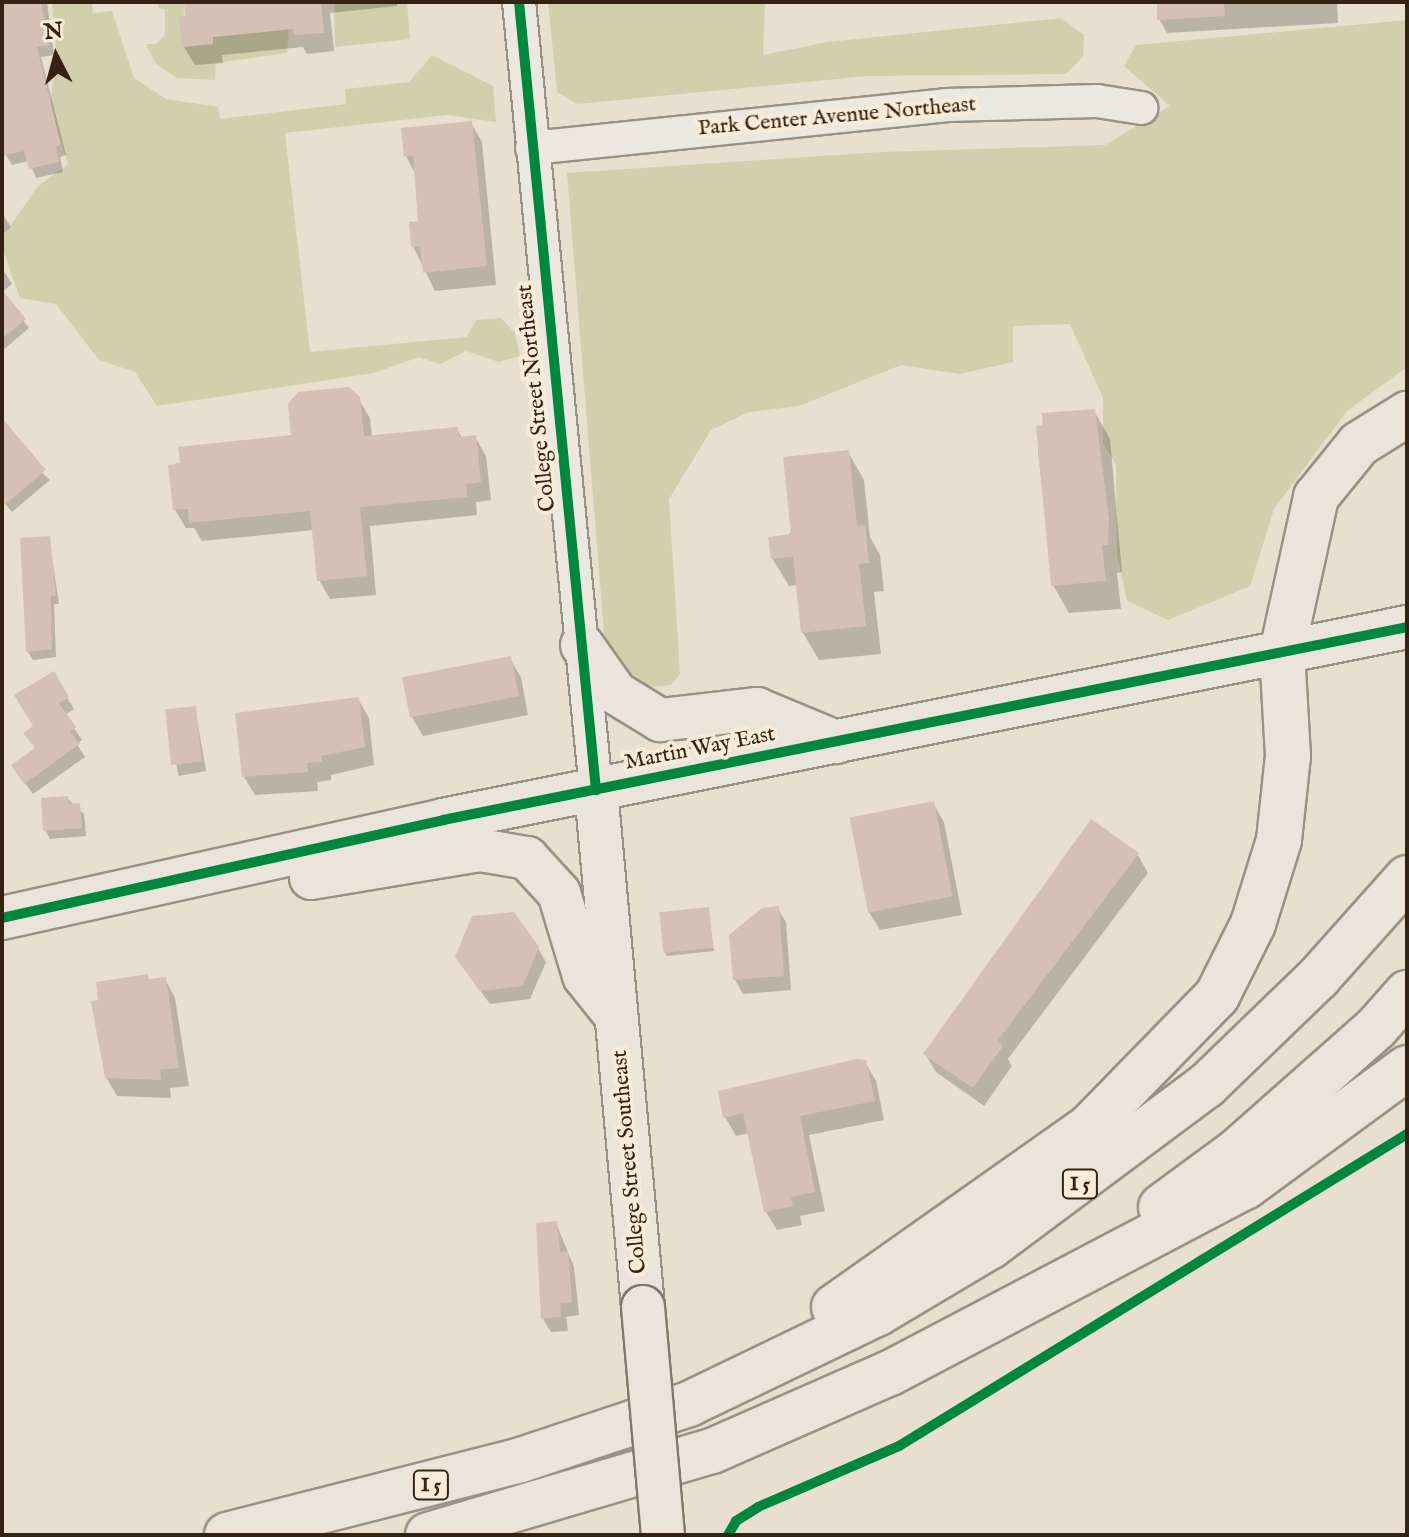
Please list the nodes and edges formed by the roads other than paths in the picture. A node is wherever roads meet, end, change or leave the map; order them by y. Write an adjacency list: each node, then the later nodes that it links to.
1 (519, 2): 3 (street, College Street Northeast)
2 (1141, 108): 3 (street, Park Center Avenue Northeast)
3 (532, 148): 6 (street, College Street Northeast)
4 (1407, 414): 7 (highway)
5 (1407, 627): 7 (main road, Martin Way East)
6 (582, 645): 8 (main road); 9 (street, College Street Northeast)
7 (1282, 652): 8 (main road, Martin Way East); 17 (highway)
8 (836, 742): 9 (main road, Martin Way East)
9 (596, 790): 11 (main road, Martin Way East); 14 (main road, College Street Southeast)
10 (1407, 878): 17 (highway, I 5)
11 (159, 884): 12 (main road, Martin Way East); 14 (main road)
12 (2, 918)
13 (1407, 993): 16 (highway, I 5)
14 (616, 1016): 20 (main road, College Street Southeast, bridge)
15 (1407, 1068): 16 (highway)
16 (1056, 1284): 19 (highway, I 5)
17 (689, 1404): 18 (highway, I 5)
18 (227, 1535)
19 (428, 1535)
20 (663, 1535)

